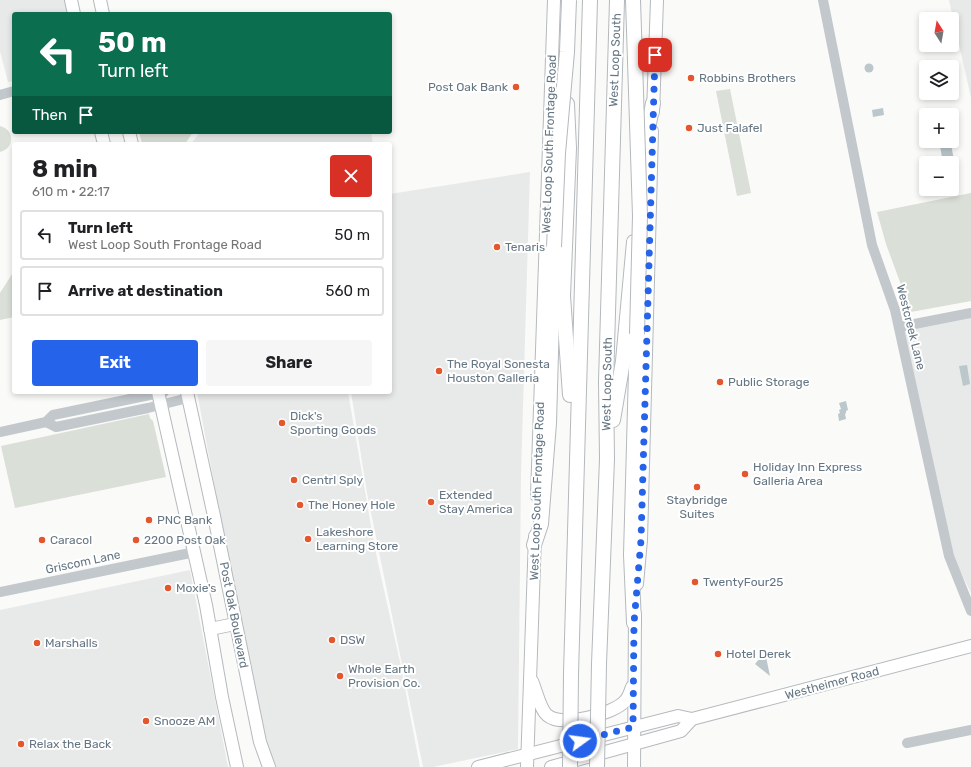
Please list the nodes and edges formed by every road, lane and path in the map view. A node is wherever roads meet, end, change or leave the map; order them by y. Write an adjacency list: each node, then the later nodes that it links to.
1 (71, 0): 11 (main road)
2 (100, 0): 12 (main road)
3 (554, 0): 23 (main road, West Loop South Frontage Road)
4 (563, 0): 22 (highway)
5 (569, 0): 23 (highway, bridge)
6 (590, 0): 22 (highway)
7 (617, 0): 21 (highway, West Loop South)
8 (633, 0): 27 (highway, bridge)
9 (657, 0): 15 (main road)
10 (823, 0): 17 (street, Westcreek Lane)
11 (74, 12)
12 (103, 12)
13 (12, 92): 14 (street)
14 (0, 95)
15 (653, 103): 21 (highway); 27 (main road)
16 (971, 313): 17 (street)
17 (899, 327): 26 (street, Westcreek Lane)
18 (161, 395): 19 (street); 20 (street); 24 (main road)
19 (188, 395): 28 (main road, Post Oak Boulevard)
20 (0, 432)
21 (607, 460): 47 (highway, West Loop South, bridge)
22 (576, 473): 37 (highway, bridge)
23 (534, 544): 31 (main road, West Loop South Frontage Road)
24 (195, 552): 25 (street, Griscom Lane); 29 (main road)
25 (0, 592)
26 (971, 611)
27 (634, 623): 32 (main road)
28 (236, 624): 29 (main road); 41 (main road, Post Oak Boulevard)
29 (210, 629): 40 (main road)
30 (971, 646): 33 (main road, Westheimer Road)
31 (530, 674): 32 (main road); 39 (main road, West Loop South Frontage Road)
32 (634, 683): 34 (main road)
33 (692, 719): 34 (main road, Westheimer Road); 38 (main road, Westheimer Road)
34 (633, 727): 38 (main road); 39 (main road, Westheimer Road)
35 (971, 730): 36 (street)
36 (907, 743)
37 (570, 744): 45 (highway, bridge); 46 (highway, bridge)
38 (633, 744): 44 (main road, Westheimer Road); 48 (main road)
39 (527, 754): 42 (main road, Westheimer Road); 43 (main road, West Loop South Frontage Road)
40 (237, 767)
41 (269, 767)
42 (478, 767)
43 (527, 767)
44 (551, 767)
45 (565, 767)
46 (570, 767)
47 (598, 767)
48 (634, 767)

